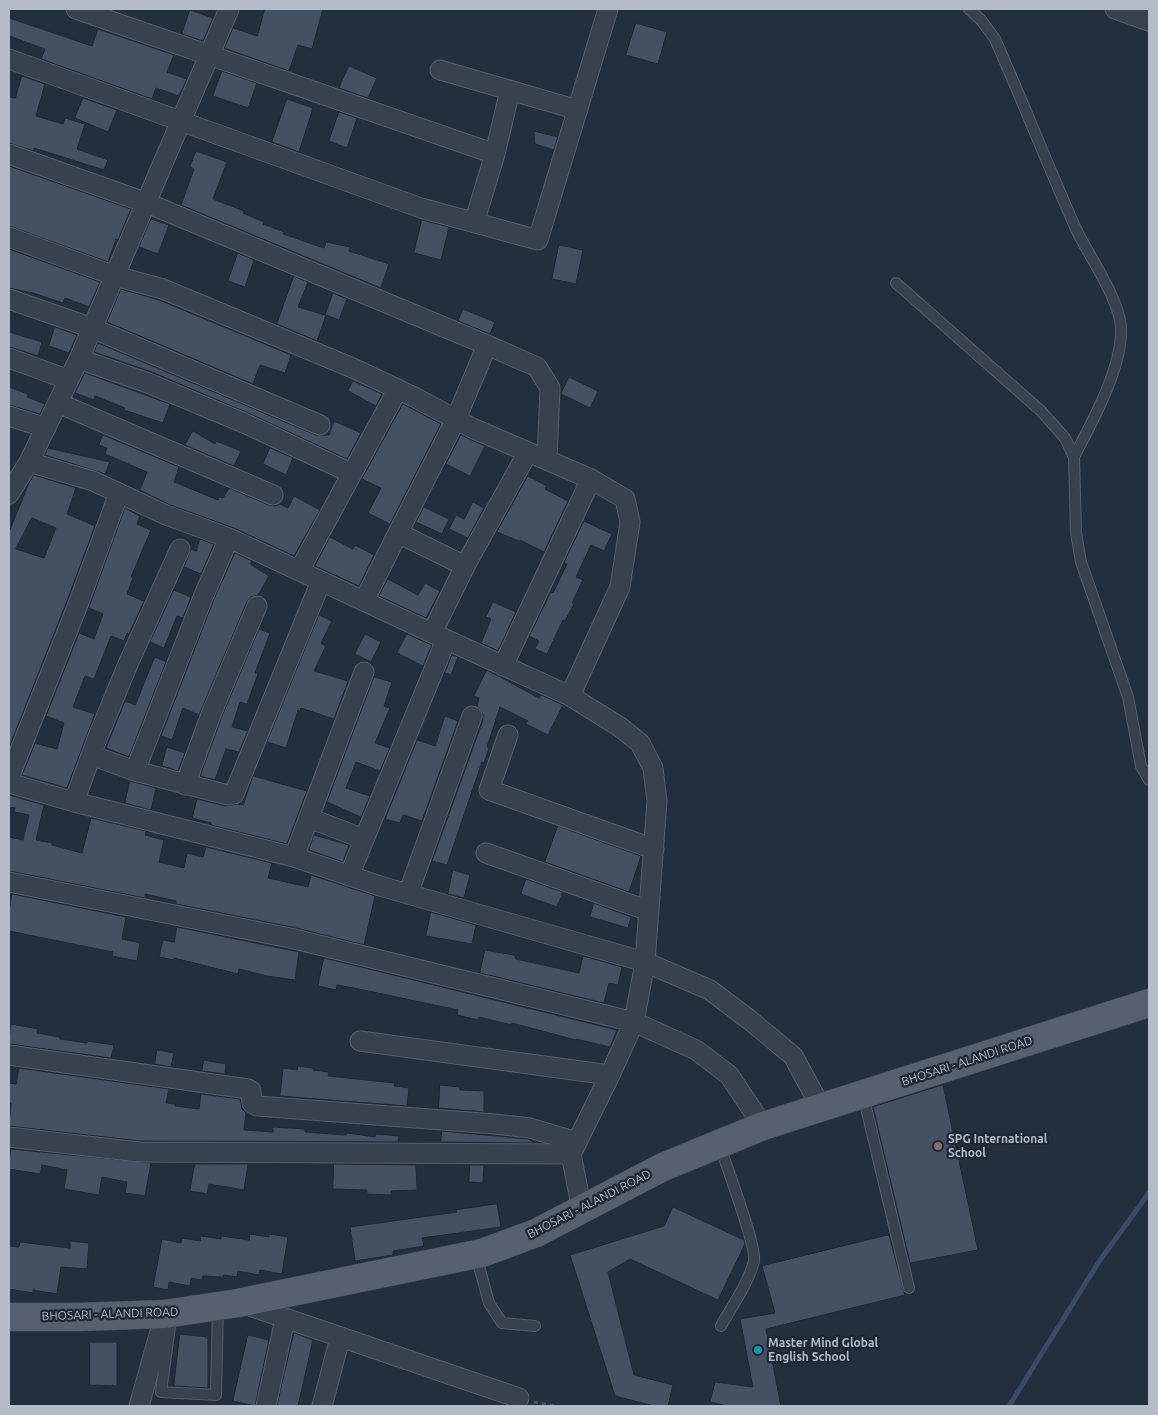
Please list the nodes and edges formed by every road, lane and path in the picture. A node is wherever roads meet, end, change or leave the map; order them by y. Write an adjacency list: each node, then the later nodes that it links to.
1 (76, 9): 7 (street)
2 (229, 9): 7 (street)
3 (608, 9): 11 (street)
4 (969, 9): 33 (lane)
5 (1114, 9): 6 (street)
6 (1149, 21)
7 (209, 55): 12 (street); 14 (street)
8 (9, 59): 12 (street)
9 (440, 70): 10 (street)
10 (510, 90): 11 (street); 14 (street)
11 (578, 110): 16 (street)
12 (182, 121): 15 (street); 16 (street)
13 (9, 154): 15 (street)
14 (495, 154): 16 (street)
15 (147, 203): 18 (street); 22 (street)
16 (474, 223)
17 (9, 237): 18 (street)
18 (115, 276): 21 (street); 26 (street)
19 (896, 283): 33 (lane)
20 (9, 299): 21 (street)
21 (92, 328): 24 (street); 30 (street)
22 (487, 345): 29 (street); 34 (street)
23 (9, 358): 25 (street)
24 (79, 359): 25 (street); 36 (street)
25 (69, 380): 27 (street)
26 (398, 389): 29 (street); 36 (street)
27 (58, 403): 31 (street); 40 (street)
28 (9, 416): 31 (street)
29 (456, 419): 32 (street); 41 (street)
30 (320, 425)
31 (46, 428): 35 (street)
32 (528, 452): 34 (street); 44 (street)
33 (1074, 456): 58 (lane)
34 (547, 460): 37 (street)
35 (29, 462): 38 (street); 39 (street)
36 (351, 473): 45 (street)
37 (591, 479): 50 (street); 52 (street)
38 (11, 484)
39 (118, 493): 42 (street); 57 (street)
40 (273, 495)
41 (398, 533): 44 (street); 47 (street)
42 (229, 538): 45 (street); 56 (street)
43 (180, 549): 55 (street)
44 (465, 566): 49 (street)
45 (299, 571): 46 (street)
46 (321, 581): 47 (street); 60 (street)
47 (364, 602): 49 (street)
48 (258, 606): 60 (street)
49 (439, 637): 50 (street); 63 (street)
50 (503, 666): 52 (street)
51 (364, 672): 62 (street)
52 (570, 696): 64 (street)
53 (472, 716): 69 (street)
54 (508, 735): 64 (street)
55 (91, 755): 56 (street); 61 (street)
56 (135, 770): 60 (street)
57 (9, 778)
58 (1149, 780)
59 (9, 783): 61 (street)
60 (185, 785)
61 (74, 802): 66 (street)
62 (309, 818): 63 (street); 66 (street)
63 (364, 839): 67 (street)
64 (654, 850): 70 (street)
65 (486, 853): 70 (street)
66 (294, 857): 67 (street)
67 (349, 876): 69 (street)
68 (9, 882): 73 (street)
69 (408, 894): 71 (street)
70 (649, 911): 71 (street)
71 (645, 962): 73 (street); 78 (street)
72 (1149, 1003): 77 (main road, BHOSARI - ALANDI ROAD)
73 (634, 1022): 76 (street); 79 (street)
74 (360, 1041): 76 (street)
75 (9, 1055): 82 (street)
76 (610, 1075): 82 (street)
77 (862, 1094): 78 (main road, BHOSARI - ALANDI ROAD); 85 (lane)
78 (821, 1107): 79 (main road, BHOSARI - ALANDI ROAD)
79 (763, 1126): 81 (main road, BHOSARI - ALANDI ROAD)
80 (9, 1137): 82 (street)
81 (719, 1143): 83 (main road, BHOSARI - ALANDI ROAD); 91 (lane)
82 (574, 1148): 83 (street)
83 (582, 1210): 84 (main road, BHOSARI - ALANDI ROAD)
84 (476, 1254): 86 (main road, BHOSARI - ALANDI ROAD); 90 (lane)
85 (909, 1288)
86 (228, 1304): 87 (main road, BHOSARI - ALANDI ROAD); 87 (lane); 89 (street)
87 (169, 1314): 88 (main road, BHOSARI - ALANDI ROAD); 94 (street)
88 (9, 1316)
89 (285, 1319): 92 (street); 95 (street)
90 (535, 1326)
91 (721, 1326)
92 (340, 1338): 93 (street); 96 (street)
93 (519, 1398)
94 (139, 1406)
95 (266, 1406)
96 (322, 1406)

